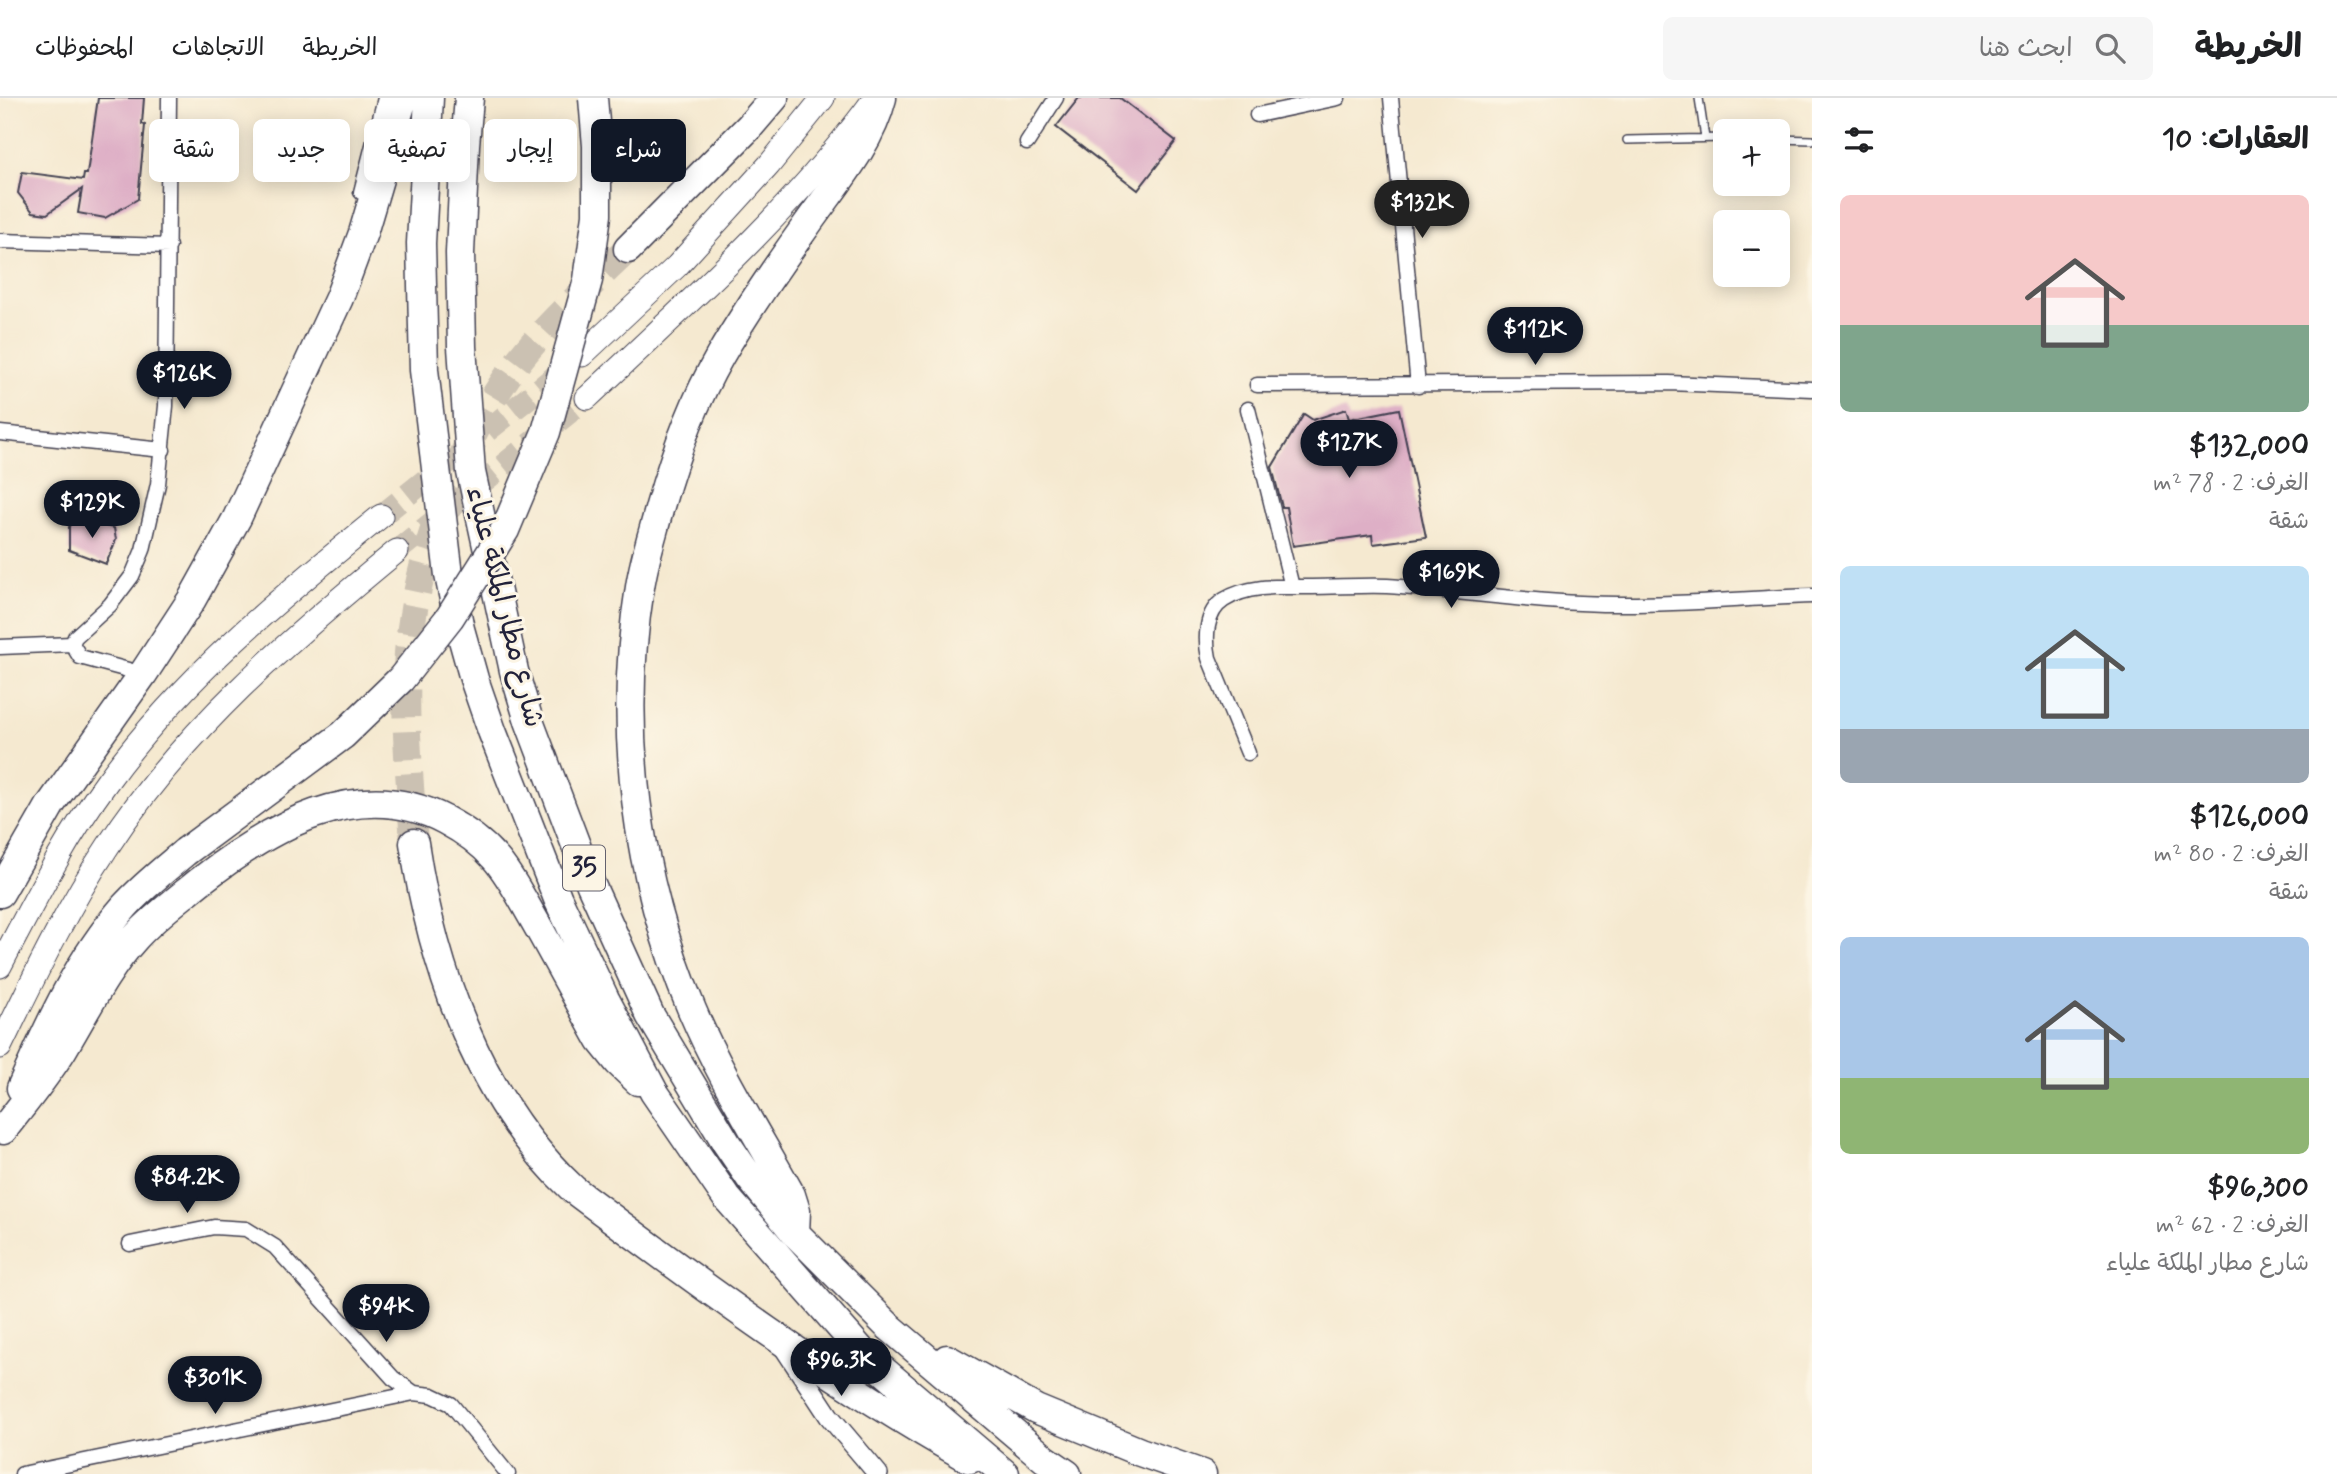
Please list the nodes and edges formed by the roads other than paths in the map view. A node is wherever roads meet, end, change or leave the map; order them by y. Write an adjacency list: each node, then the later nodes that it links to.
1 (169, 98): 23 (street)
2 (385, 98): 25 (street)
3 (403, 98): 25 (highway)
4 (429, 98): 46 (highway, شارع مطار الملكة علياء / 35)
5 (470, 98): 48 (highway, شارع مطار الملكة علياء / 35)
6 (593, 98): 47 (highway, bridge)
7 (774, 98): 24 (highway)
8 (823, 98): 26 (main road)
9 (875, 98): 30 (main road)
10 (882, 98): 48 (highway)
11 (1056, 98): 21 (street)
12 (1338, 98): 15 (street)
13 (1391, 98): 28 (street)
14 (1699, 98): 16 (lane)
15 (1257, 115)
16 (1705, 138): 17 (lane); 19 (lane)
17 (1713, 138)
18 (1790, 139): 20 (lane)
19 (1627, 140)
20 (1812, 140)
21 (1027, 143)
22 (0, 241): 23 (street)
23 (169, 246): 33 (street)
24 (628, 249)
25 (339, 299): 40 (highway)
26 (582, 355)
27 (1257, 385): 28 (street)
28 (1418, 386): 29 (street)
29 (1812, 389)
30 (587, 398)
31 (1248, 409): 36 (street)
32 (0, 433): 33 (street)
33 (163, 450): 38 (street)
34 (381, 516): 44 (main road)
35 (397, 551): 45 (main road)
36 (1292, 587): 37 (street); 41 (street)
37 (1812, 596)
38 (72, 644): 39 (street); 40 (street)
39 (0, 646)
40 (143, 674): 43 (highway)
41 (1248, 753)
42 (414, 843): 51 (highway)
43 (0, 893)
44 (0, 966)
45 (0, 1047)
46 (654, 1092): 47 (highway); 57 (highway, شارع مطار الملكة علياء / 35)
47 (1, 1132)
48 (795, 1233): 50 (highway, شارع مطار الملكة علياء / 35)
49 (130, 1244): 52 (street)
50 (887, 1325): 58 (highway, شارع مطار الملكة علياء / 35); 59 (highway)
51 (780, 1340): 55 (street); 56 (highway)
52 (414, 1393): 53 (street); 54 (street)
53 (22, 1474)
54 (508, 1474)
55 (878, 1474)
56 (996, 1474)
57 (1005, 1474)
58 (1067, 1474)
59 (1202, 1474)

